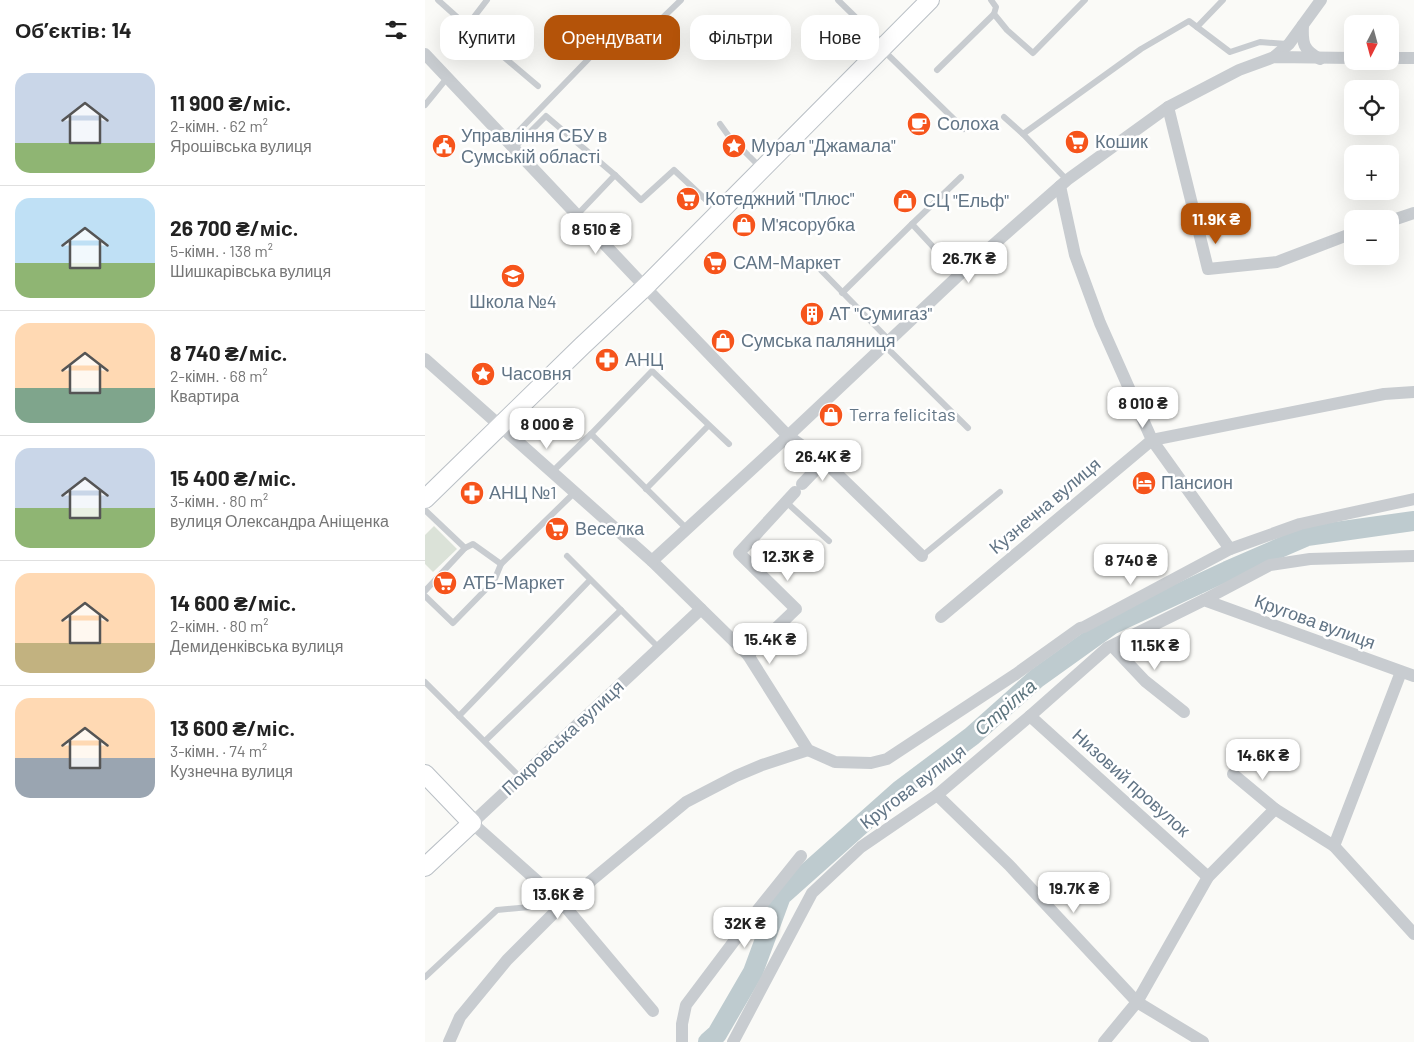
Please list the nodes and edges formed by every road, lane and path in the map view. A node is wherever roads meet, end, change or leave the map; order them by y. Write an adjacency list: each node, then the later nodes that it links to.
1 (438, 0): 11 (lane)
2 (487, 0): 12 (lane)
3 (681, 0): 34 (lane)
4 (838, 0): 16 (lane)
5 (930, 0): 16 (main road)
6 (991, 0): 10 (lane)
7 (1085, 0): 10 (lane)
8 (1223, 0): 14 (lane)
9 (1321, 0): 13 (street)
10 (994, 14): 24 (lane)
11 (455, 15)
12 (475, 15)
13 (1303, 25): 15 (street); 19 (street)
14 (1197, 27): 15 (lane); 32 (lane)
15 (1289, 44): 18 (street)
16 (883, 47): 31 (lane); 36 (main road)
17 (425, 54): 25 (street)
18 (1274, 58): 19 (street); 28 (street)
19 (1320, 58): 20 (street)
20 (1344, 58)
21 (1399, 58): 22 (street)
22 (1414, 58)
23 (507, 60): 26 (lane)
24 (937, 70)
25 (447, 78): 27 (lane); 34 (street)
26 (538, 86)
27 (425, 105)
28 (1168, 107): 39 (street); 45 (street)
29 (1004, 117): 32 (lane)
30 (720, 124): 33 (lane)
31 (964, 129)
32 (1023, 134): 39 (lane)
33 (728, 135)
34 (511, 145): 37 (lane); 42 (street)
35 (745, 152): 36 (lane)
36 (761, 169): 40 (main road)
37 (615, 176): 40 (lane); 42 (lane)
38 (961, 177): 44 (lane)
39 (1063, 183): 47 (street); 58 (street)
40 (719, 212): 48 (main road)
41 (1414, 213): 43 (street)
42 (577, 215): 48 (street)
43 (1399, 218)
44 (912, 224): 47 (lane); 49 (lane)
45 (1344, 236)
46 (811, 260): 49 (lane)
47 (959, 274): 50 (street)
48 (645, 287): 53 (main road); 57 (street)
49 (842, 293): 50 (lane)
50 (886, 342): 55 (lane); 57 (street)
51 (425, 359): 53 (street)
52 (1414, 392): 58 (street, Кузнечна вулиця)
53 (499, 426): 61 (street); 65 (main road)
54 (708, 426): 56 (lane); 59 (lane); 62 (lane)
55 (968, 428)
56 (591, 434): 61 (lane); 62 (lane)
57 (788, 436): 60 (street); 69 (street)
58 (1152, 440): 72 (street); 84 (street, Кузнечна вулиця)
59 (729, 444)
60 (823, 461): 67 (street); 74 (street)
61 (551, 472): 64 (street)
62 (646, 489): 69 (lane)
63 (1001, 492): 74 (lane)
64 (575, 493): 76 (street); 77 (lane)
65 (425, 499)
66 (1414, 499): 72 (street)
67 (786, 502): 70 (lane); 87 (street)
68 (425, 510): 71 (lane)
69 (687, 529): 76 (street)
70 (829, 541)
71 (465, 548): 77 (lane); 79 (lane)
72 (1230, 549): 95 (street)
73 (567, 556): 78 (lane)
74 (922, 556)
75 (1414, 556): 81 (street, Кругова вулиця)
76 (652, 561): 83 (street)
77 (501, 564): 80 (lane)
78 (590, 580): 82 (lane); 92 (lane)
79 (425, 591)
80 (425, 596)
81 (1204, 600): 85 (street, Кругова вулиця); 88 (street, Кругова вулиця)
82 (621, 610): 86 (lane); 94 (lane)
83 (701, 610): 86 (street, Покровська вулиця); 87 (street)
84 (941, 617)
85 (1112, 646): 91 (street); 93 (street, Кругова вулиця)
86 (659, 648): 98 (street, Покровська вулиця)
87 (748, 655): 95 (street)
88 (1401, 672): 89 (street, Кругова вулиця); 102 (street)
89 (1414, 676)
90 (425, 682): 92 (lane)
91 (1184, 712)
92 (459, 716): 94 (lane)
93 (1031, 716): 99 (street, Кругова вулиця); 105 (street, Низовий провулок)
94 (485, 741): 98 (lane)
95 (807, 750): 106 (street)
96 (425, 774): 101 (main road)
97 (1233, 774): 100 (street)
98 (521, 778): 101 (street, Покровська вулиця)
99 (937, 794): 109 (street); 113 (street, Кругова вулиця)
100 (1275, 809): 102 (street); 105 (street)
101 (472, 823): 104 (main road, Покровська вулиця); 106 (street)
102 (1334, 846): 107 (street)
103 (801, 856): 112 (street)
104 (425, 867)
105 (1208, 877): 109 (street)
106 (563, 904): 108 (lane); 110 (street); 111 (street)
107 (1412, 926)
108 (425, 977)
109 (1137, 1002): 114 (street); 115 (street)
110 (653, 1011)
111 (449, 1042)
112 (682, 1042)
113 (733, 1042)
114 (1104, 1042)
115 (1203, 1042)

